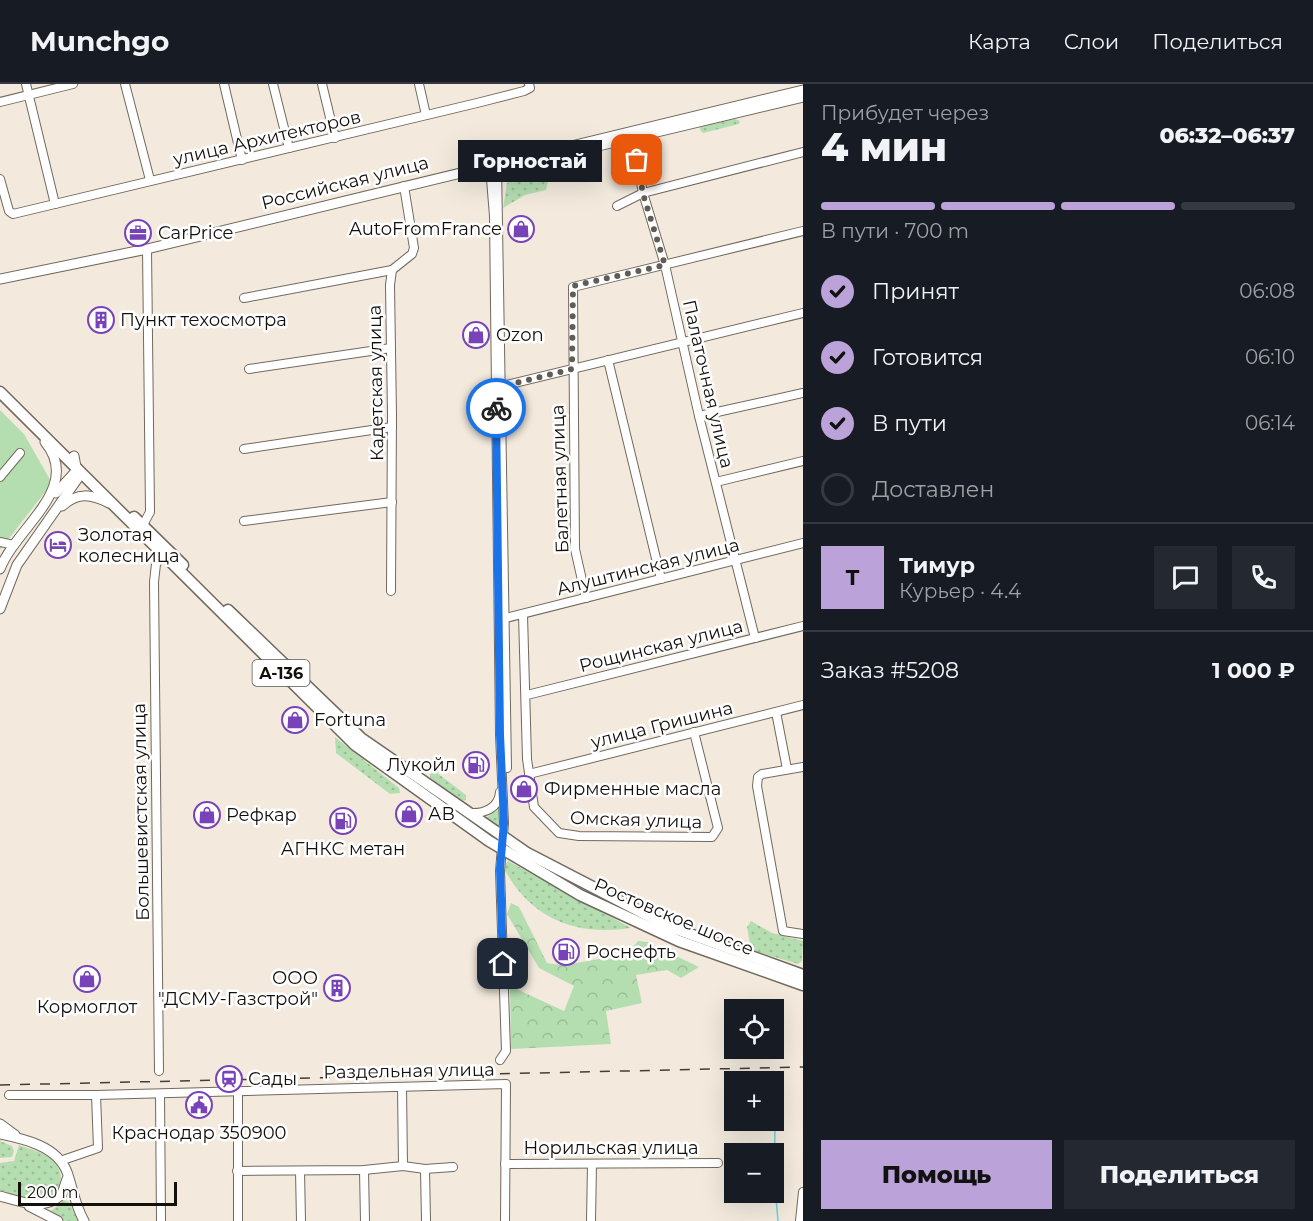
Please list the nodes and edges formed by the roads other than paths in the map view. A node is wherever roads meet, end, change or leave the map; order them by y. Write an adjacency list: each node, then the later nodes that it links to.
1 (26, 84): 9 (street)
2 (73, 84): 9 (street)
3 (125, 84): 20 (street)
4 (224, 84): 17 (street)
5 (273, 84): 15 (street)
6 (322, 84): 14 (street)
7 (420, 84): 12 (street)
8 (529, 86): 12 (street, улица Архитекторов)
9 (29, 95): 11 (street); 23 (street)
10 (803, 97): 13 (main road, Российская улица)
11 (0, 102)
12 (426, 115): 14 (street, улица Архитекторов)
13 (632, 135): 18 (main road, Российская улица); 22 (street, Палаточная улица)
14 (335, 138): 15 (street, улица Архитекторов)
15 (289, 148): 17 (street, улица Архитекторов)
16 (803, 152): 22 (street)
17 (242, 160): 20 (street, улица Архитекторов)
18 (493, 167): 21 (main road, Российская улица); 39 (street)
19 (0, 179): 23 (street, улица Архитекторов)
20 (150, 180): 23 (street, улица Архитекторов)
21 (404, 188): 26 (main road, Российская улица); 28 (street)
22 (643, 194): 24 (street); 27 (street, Палаточная улица)
23 (55, 204)
24 (617, 206)
25 (803, 231): 27 (street)
26 (148, 250): 29 (main road, Российская улица); 30 (main road, Российская улица); 56 (street)
27 (665, 265): 33 (street, Палаточная улица); 37 (street, Балетная улица)
28 (392, 270): 31 (street); 34 (street, Кадетская улица)
29 (0, 279)
30 (0, 284)
31 (243, 298)
32 (803, 313): 33 (street)
33 (682, 343): 35 (street); 42 (street, Палаточная улица)
34 (391, 348): 36 (street); 43 (street, Кадетская улица)
35 (608, 360): 37 (street); 63 (street)
36 (249, 369)
37 (572, 369): 39 (street); 65 (street, Балетная улица)
38 (0, 384): 46 (highway, Ростовское шоссе / А-136)
39 (498, 387): 68 (street)
40 (803, 393): 42 (street)
41 (2, 394): 48 (highway, Ростовское шоссе / А-136); 57 (main road, А-136)
42 (699, 416): 51 (street, Палаточная улица)
43 (392, 427): 44 (street); 52 (street, Кадетская улица)
44 (244, 449)
45 (20, 453): 50 (street)
46 (74, 456): 48 (main road, А-136); 49 (highway, Ростовское шоссе / А-136)
47 (803, 461): 51 (street)
48 (78, 470): 49 (main road); 53 (highway, Ростовское шоссе / А-136); 54 (main road); 57 (main road)
49 (92, 473): 56 (highway, Ростовское шоссе / А-136)
50 (0, 477)
51 (716, 482): 61 (street, Палаточная улица)
52 (392, 502): 55 (street); 64 (street, Кадетская улица)
53 (113, 505): 54 (main road); 60 (highway, Ростовское шоссе / А-136)
54 (50, 519): 66 (main road)
55 (244, 522)
56 (143, 525): 60 (highway, Ростовское шоссе / А-136)
57 (17, 540): 58 (street); 62 (main road)
58 (0, 542)
59 (803, 543): 61 (street, Алуштинская улица)
60 (165, 552): 79 (highway, Ростовское шоссе / А-136); 80 (highway, Ростовское шоссе / А-136); 85 (street, Большевистская улица)
61 (736, 561): 63 (street, Алуштинская улица); 70 (street, Палаточная улица)
62 (1, 562)
63 (661, 579): 65 (street, Алуштинская улица)
64 (391, 591)
65 (586, 598): 67 (street, Алуштинская улица)
66 (0, 609)
67 (523, 615): 68 (street, Алуштинская улица); 71 (street)
68 (502, 619): 78 (street); 80 (street)
69 (803, 626): 70 (street, Рощинская улица)
70 (755, 638): 71 (street, Рощинская улица)
71 (527, 695): 77 (street)
72 (803, 705): 73 (street, улица Гришина)
73 (776, 712): 74 (street, улица Гришина); 76 (street)
74 (694, 732): 77 (street, улица Гришина); 77 (street, Омская улица)
75 (803, 767): 76 (street)
76 (787, 769): 81 (street)
77 (529, 774)
78 (502, 779): 79 (street); 80 (street)
79 (468, 813): 80 (highway, Ростовское шоссе / А-136)
80 (504, 847): 82 (highway, Ростовское шоссе / А-136); 83 (highway, Ростовское шоссе / А-136); 84 (street)
81 (803, 934)
82 (803, 975)
83 (803, 986)
84 (500, 1060)
85 (159, 1071)
86 (402, 1087): 87 (street, Раздельная улица); 96 (street, Раздельная улица); 98 (street)
87 (238, 1090): 88 (street, Раздельная улица); 102 (street)
88 (160, 1094): 90 (street, Раздельная улица); 109 (street)
89 (9, 1095): 90 (street, Раздельная улица)
90 (96, 1095): 94 (street)
91 (0, 1124): 93 (main road)
92 (0, 1134): 93 (main road)
93 (19, 1138): 94 (main road)
94 (60, 1161): 104 (main road)
95 (718, 1163): 97 (street, Норильская улица)
96 (505, 1164): 97 (street, Норильская улица); 114 (street)
97 (592, 1164): 115 (street)
98 (403, 1166): 100 (street); 101 (street)
99 (453, 1167): 100 (street)
100 (425, 1169): 113 (street)
101 (364, 1170): 103 (street); 112 (street)
102 (237, 1171): 103 (street); 110 (street)
103 (300, 1171): 111 (street)
104 (67, 1174): 106 (main road); 108 (main road)
105 (803, 1192): 116 (street)
106 (5, 1197): 107 (main road)
107 (58, 1221)
108 (84, 1221)
109 (161, 1221)
110 (238, 1221)
111 (301, 1221)
112 (364, 1221)
113 (426, 1221)
114 (505, 1221)
115 (591, 1221)
116 (800, 1221)

